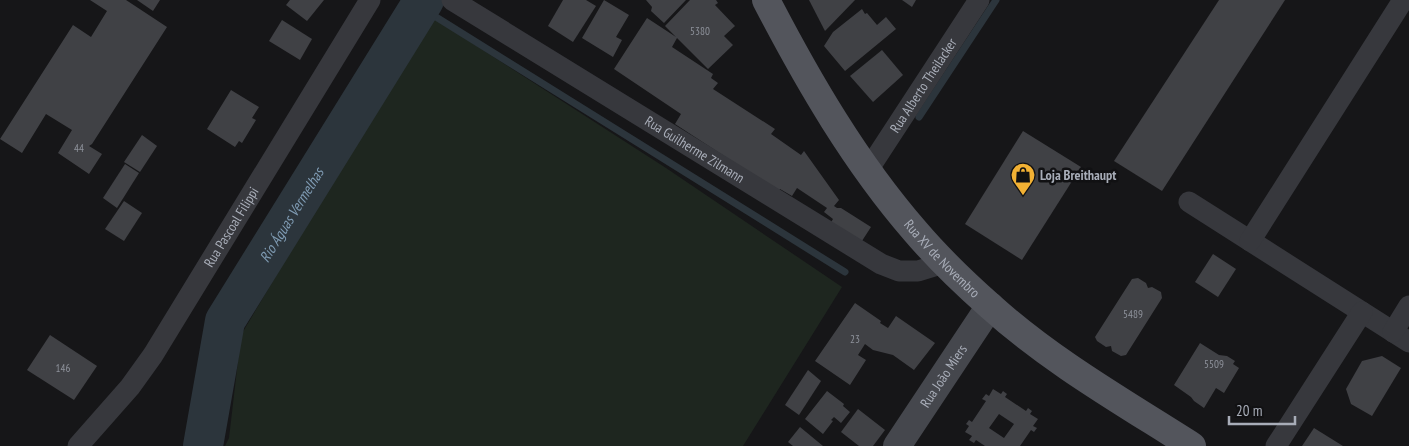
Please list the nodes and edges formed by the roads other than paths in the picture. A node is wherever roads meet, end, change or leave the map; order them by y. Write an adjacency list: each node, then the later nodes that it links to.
1 (370, 0): 14 (street, Rua Pascoal Filippi)
2 (452, 0): 9 (street, Rua Guilherme Zilmann)
3 (766, 0): 6 (main road, Rua XV de Novembro)
4 (979, 0): 6 (street, Rua Alberto Theilacker)
5 (1403, 0): 8 (street)
6 (868, 170): 9 (main road, Rua XV de Novembro)
7 (1189, 202): 8 (street)
8 (1250, 241): 12 (street)
9 (944, 263): 10 (main road, Rua XV de Novembro)
10 (990, 306): 15 (street, Rua João Miers); 16 (main road, Rua XV de Novembro)
11 (1409, 306): 13 (street)
12 (1362, 312): 13 (street); 17 (street)
13 (1401, 337)
14 (78, 446)
15 (898, 446)
16 (1192, 446)
17 (1276, 446)

